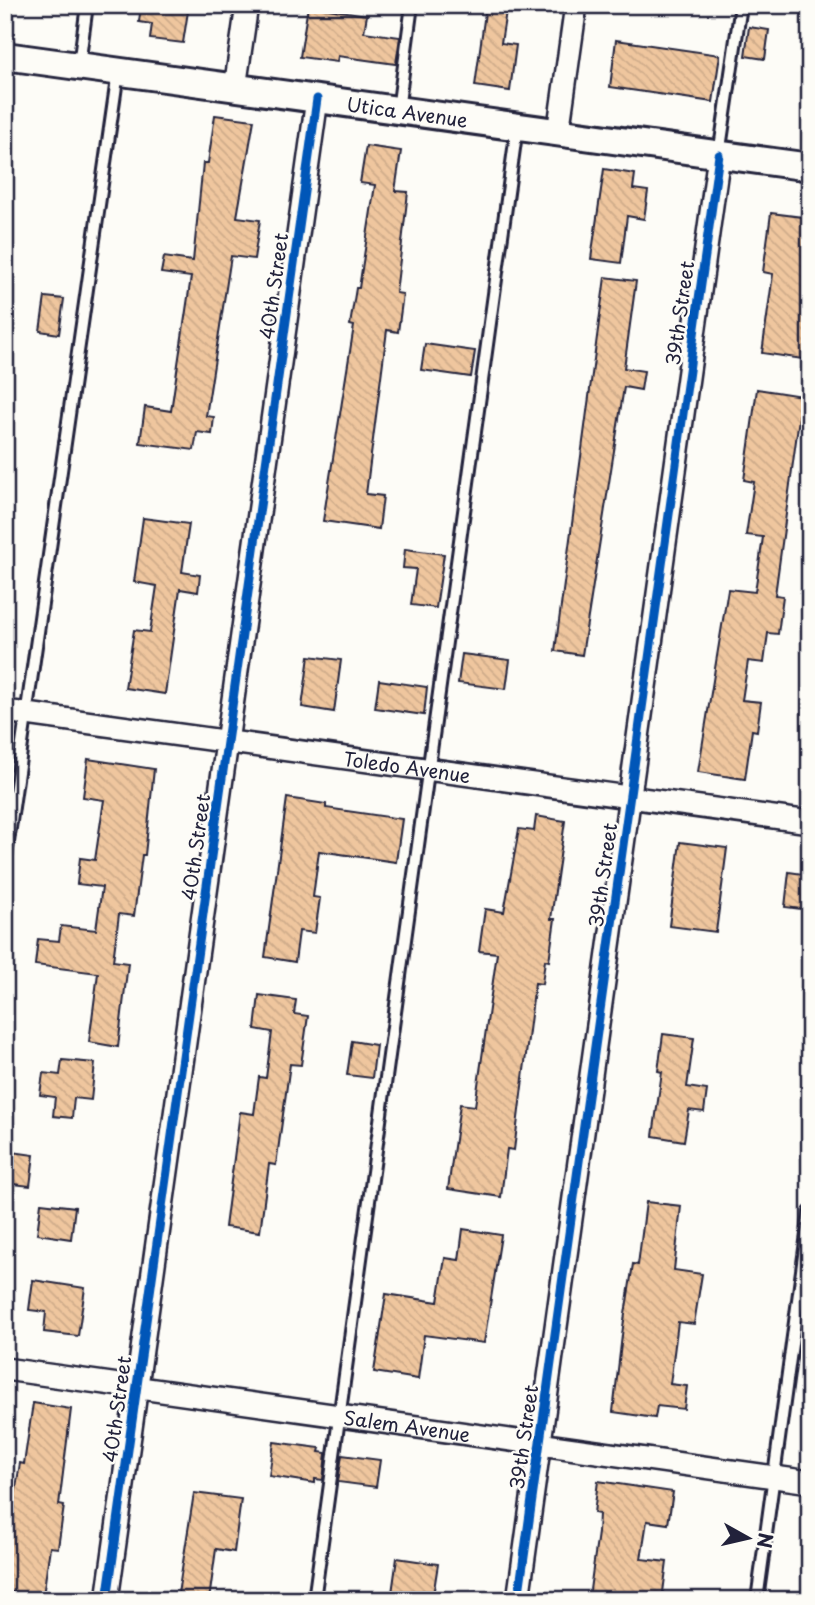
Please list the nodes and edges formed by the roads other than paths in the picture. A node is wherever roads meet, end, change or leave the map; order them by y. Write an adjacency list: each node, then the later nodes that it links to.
1 (87, 5): 7 (lane)
2 (247, 5): 9 (street)
3 (412, 5): 11 (lane)
4 (576, 5): 13 (street)
5 (741, 5): 14 (lane)
6 (5, 56): 7 (street, Utica Avenue)
7 (78, 66): 8 (street, Utica Avenue)
8 (118, 72): 9 (street, Utica Avenue); 16 (lane)
9 (235, 88): 10 (street, Utica Avenue)
10 (317, 99): 11 (street, Utica Avenue); 17 (street, 40th Street)
11 (398, 110): 12 (street, Utica Avenue)
12 (517, 127): 13 (street, Utica Avenue); 18 (lane)
13 (558, 133): 14 (street, Utica Avenue)
14 (719, 155): 15 (street, Utica Avenue); 19 (street, 39th Street)
15 (810, 167)
16 (15, 712): 17 (street, Toledo Avenue); 21 (lane)
17 (227, 741): 18 (street, Toledo Avenue); 24 (street, 40th Street)
18 (430, 769): 19 (street, Toledo Avenue); 25 (lane)
19 (630, 797): 20 (street, Toledo Avenue); 26 (street, 39th Street)
20 (810, 822)
21 (5, 863)
22 (810, 1212): 27 (lane)
23 (5, 1369): 24 (street, Salem Avenue)
24 (137, 1388): 25 (street, Salem Avenue); 29 (street, 40th Street)
25 (339, 1416): 26 (street, Salem Avenue); 30 (lane)
26 (540, 1442): 27 (street, Salem Avenue); 31 (street, 39th Street)
27 (774, 1477): 28 (street, Salem Avenue); 32 (lane)
28 (810, 1482)
29 (107, 1600)
30 (314, 1600)
31 (518, 1600)
32 (757, 1600)

